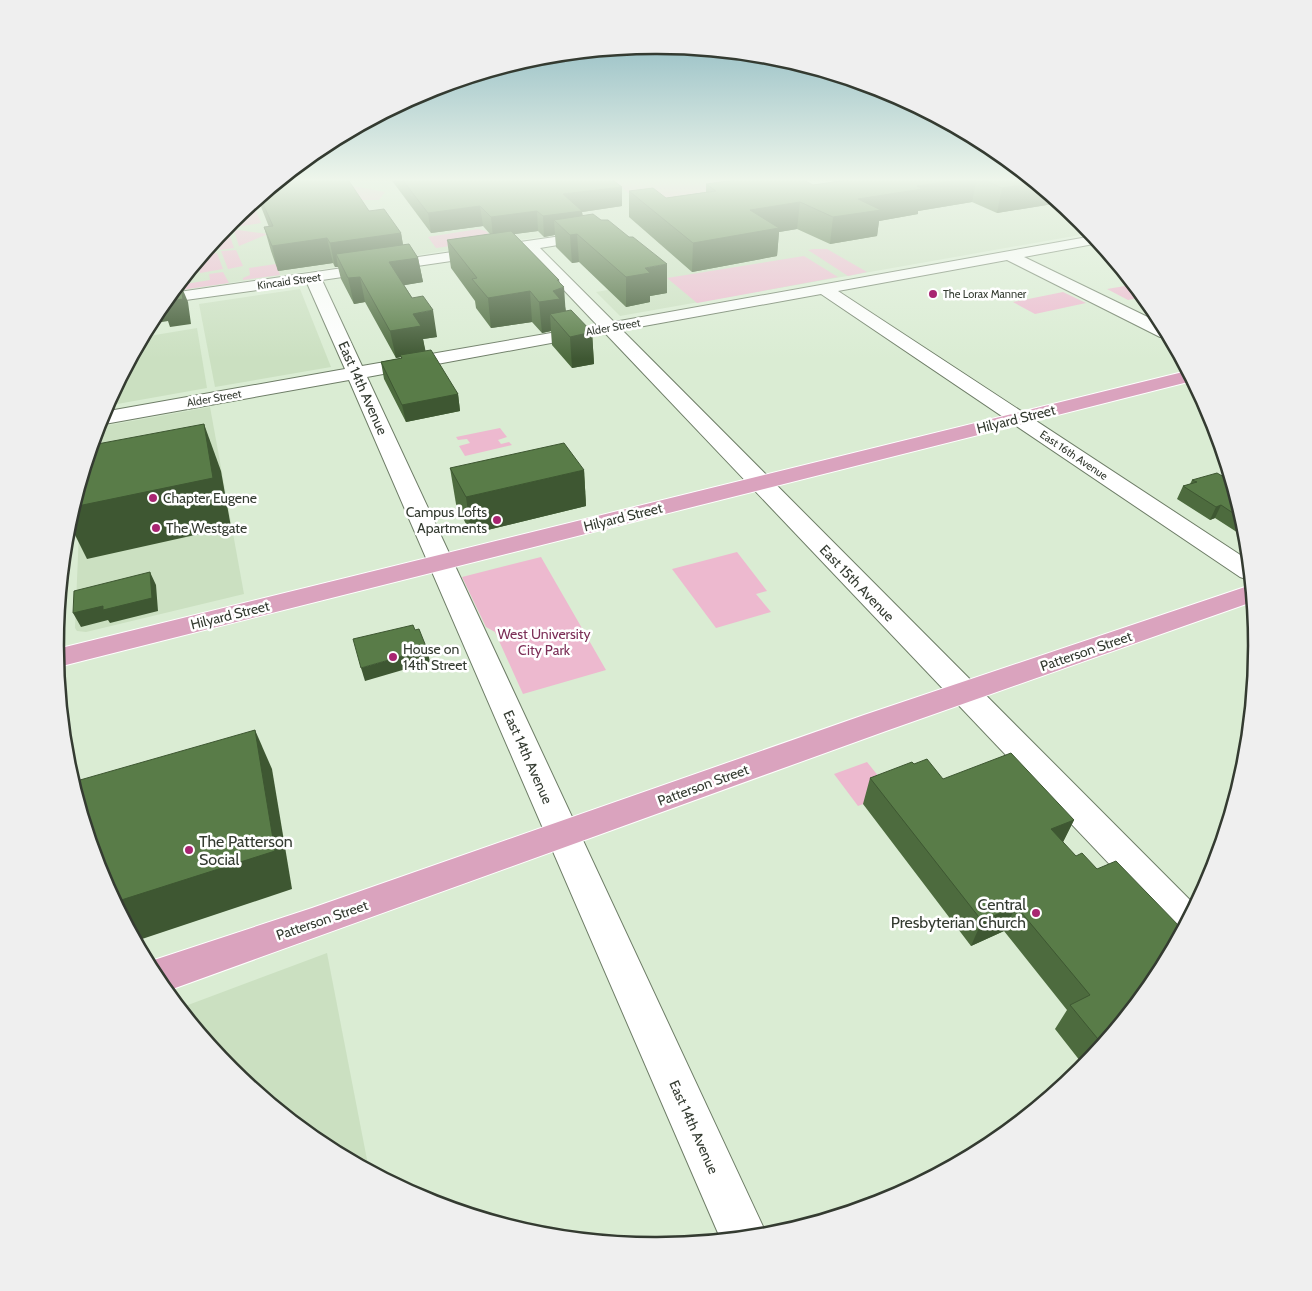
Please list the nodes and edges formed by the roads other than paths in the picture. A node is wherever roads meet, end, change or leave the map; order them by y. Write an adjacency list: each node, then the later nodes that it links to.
1 (576, 238): 3 (street, Kincaid Street)
2 (1088, 241): 4 (street, Alder Street)
3 (529, 246): 5 (street, Kincaid Street); 9 (street, East 15th Avenue)
4 (1010, 256): 6 (street, Alder Street); 8 (street)
5 (313, 278): 7 (street, Kincaid Street); 10 (street, East 14th Avenue)
6 (824, 289): 9 (street, Alder Street); 13 (street, East 16th Avenue)
7 (177, 298)
8 (1154, 327)
9 (609, 328): 10 (street, Alder Street); 14 (street, East 15th Avenue)
10 (356, 373): 12 (street, Alder Street); 15 (street, East 14th Avenue)
11 (1183, 378): 13 (main road, Hilyard Street)
12 (110, 417)
13 (1020, 418): 14 (main road, Hilyard Street); 16 (street, East 16th Avenue)
14 (760, 483): 15 (main road, Hilyard Street); 19 (street, East 15th Avenue)
15 (440, 562): 18 (main road, Hilyard Street); 20 (street, East 14th Avenue)
16 (1243, 568)
17 (1245, 595): 19 (main road, Patterson Street)
18 (65, 656)
19 (963, 693): 20 (main road, Patterson Street); 21 (street, East 15th Avenue)
20 (564, 835): 22 (main road, Patterson Street); 23 (street, East 14th Avenue)
21 (1182, 917)
22 (164, 974)
23 (741, 1231)

